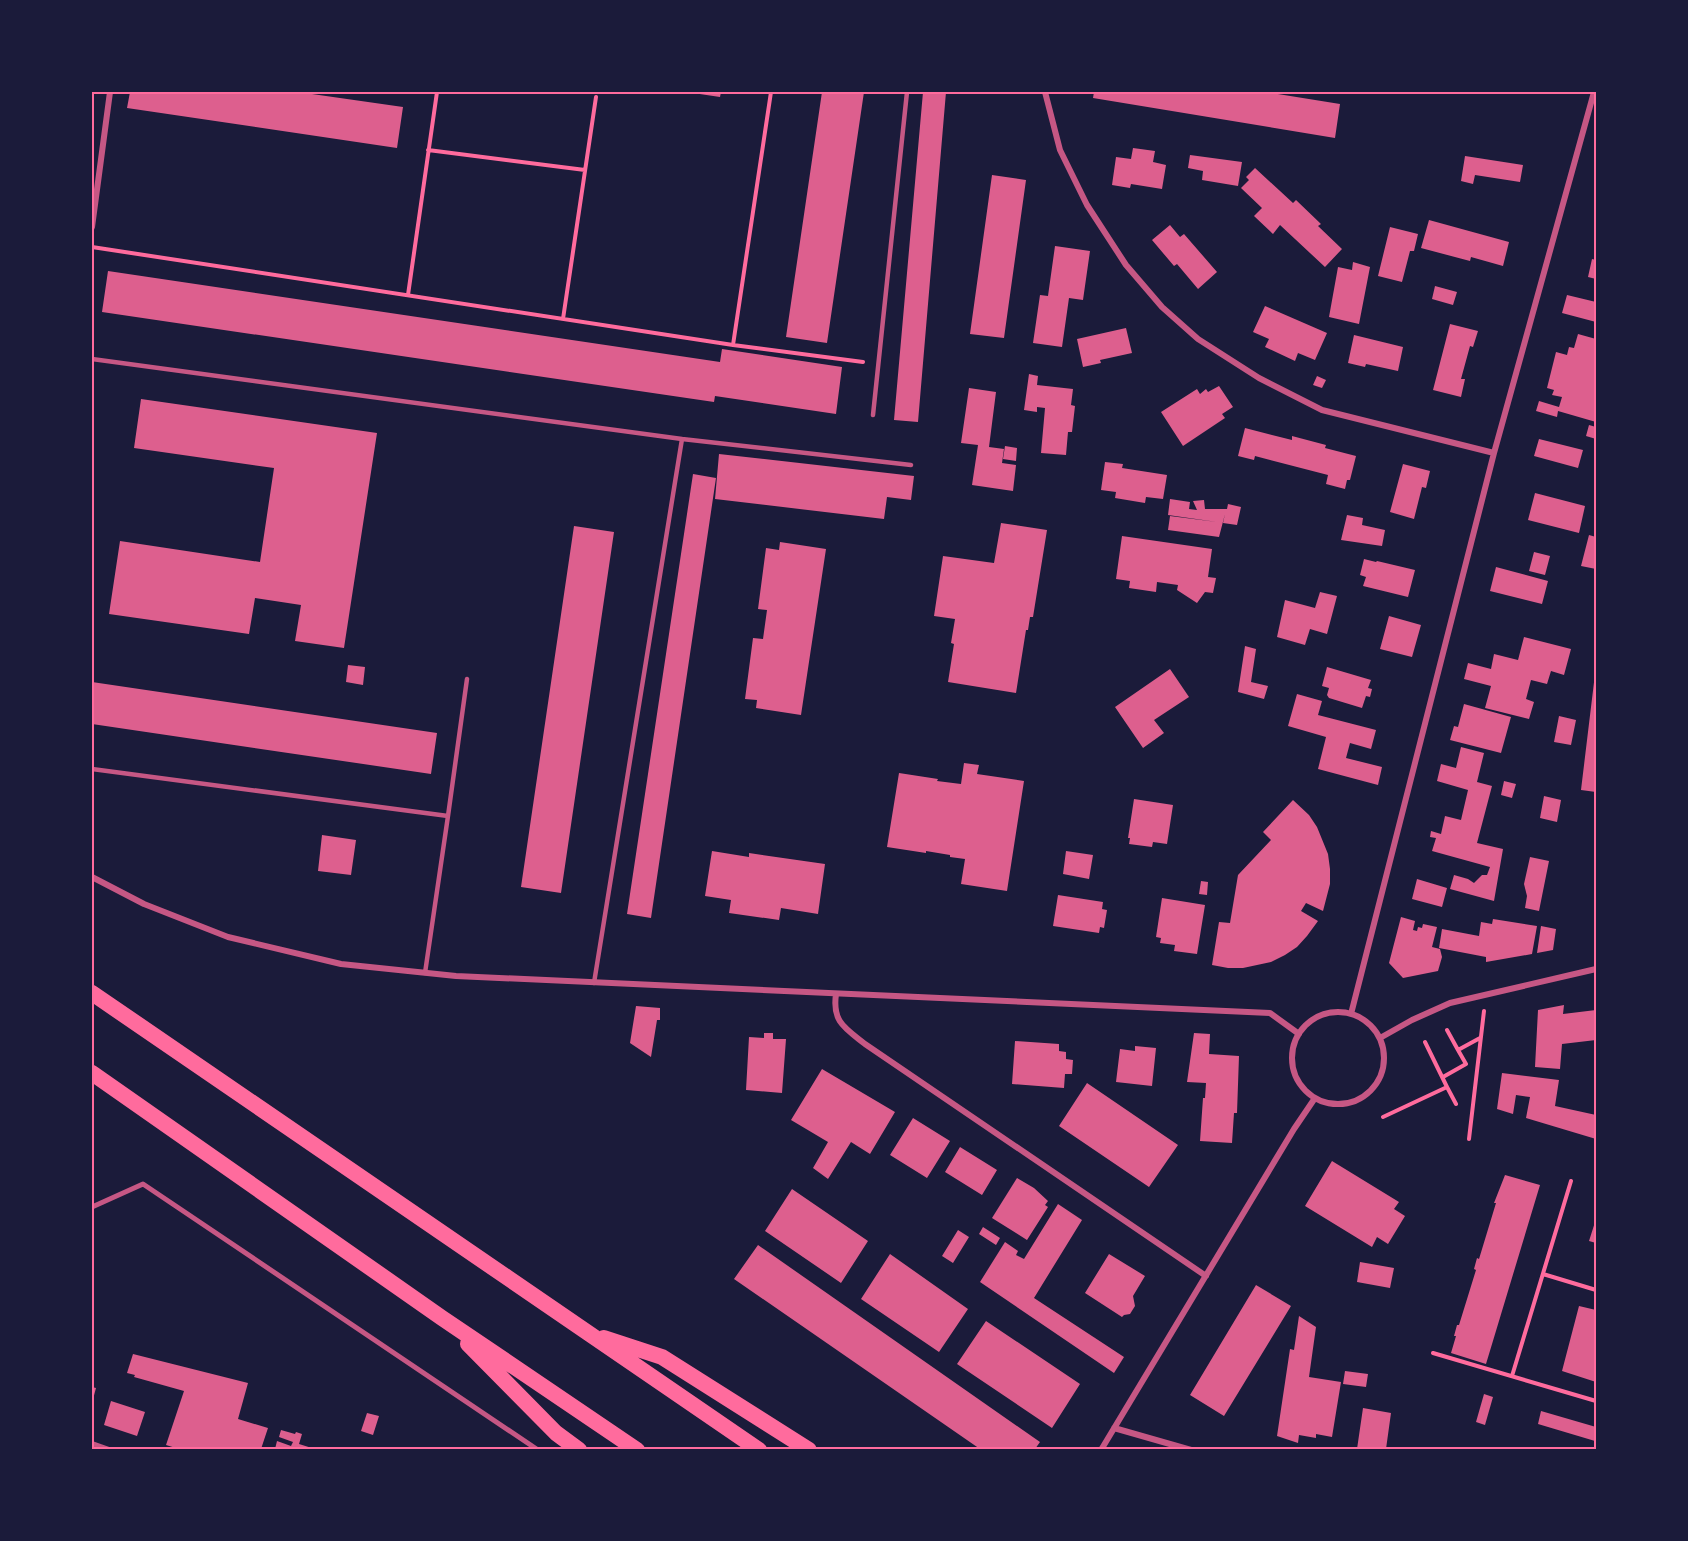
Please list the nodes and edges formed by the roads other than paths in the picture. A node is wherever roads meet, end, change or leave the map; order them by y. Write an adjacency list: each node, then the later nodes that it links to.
1 (110, 92): 5 (street)
2 (907, 92): 7 (lane)
3 (1045, 92): 9 (street)
4 (1594, 92): 9 (street)
5 (92, 227)
6 (92, 359): 8 (lane)
7 (873, 416)
8 (682, 438): 10 (lane); 17 (lane)
9 (1494, 453): 20 (street)
10 (911, 465)
11 (466, 679): 13 (lane)
12 (92, 769): 13 (lane)
13 (448, 816): 16 (lane)
14 (92, 877): 16 (street)
15 (1596, 969): 22 (street)
16 (425, 973): 17 (street)
17 (594, 983): 19 (street)
18 (92, 993): 28 (highway)
19 (836, 994): 21 (street); 26 (street)
20 (1351, 1014): 21 (street); 22 (street)
21 (1299, 1034): 24 (street)
22 (1380, 1038): 24 (street)
23 (92, 1073): 27 (highway)
24 (1316, 1098): 26 (street)
25 (92, 1207): 32 (street)
26 (1206, 1276): 29 (street)
27 (442, 1318): 33 (highway); 34 (highway)
28 (586, 1332): 35 (highway); 36 (highway)
29 (1114, 1428): 37 (street); 38 (street)
30 (92, 1444): 31 (street)
31 (109, 1449)
32 (538, 1449)
33 (579, 1449)
34 (637, 1449)
35 (759, 1449)
36 (809, 1449)
37 (1101, 1449)
38 (1191, 1449)

